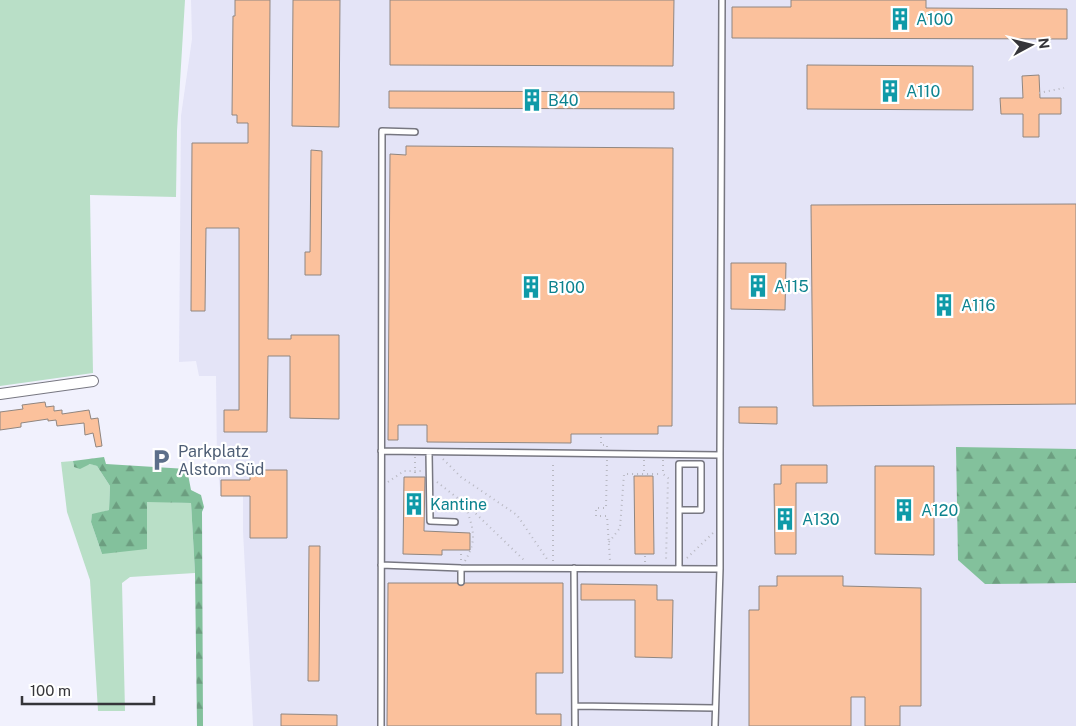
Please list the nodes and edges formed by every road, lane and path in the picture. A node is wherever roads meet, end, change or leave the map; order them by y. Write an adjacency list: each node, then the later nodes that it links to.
1 (722, 0): 16 (lane)
2 (1064, 88): 3 (path)
3 (1039, 93)
4 (415, 132): 8 (lane)
5 (93, 380): 6 (street)
6 (0, 394)
7 (601, 437): 13 (path)
8 (381, 450): 9 (lane); 23 (lane)
9 (415, 451): 10 (lane); 17 (path)
10 (429, 452): 11 (lane); 18 (lane)
11 (436, 452): 12 (lane); 34 (path)
12 (553, 454): 13 (lane); 34 (path)
13 (607, 454): 14 (lane); 28 (path)
14 (644, 455): 15 (lane); 20 (path)
15 (663, 455): 16 (lane); 19 (path)
16 (720, 455): 27 (lane)
17 (415, 471): 18 (path); 21 (path); 23 (path)
18 (430, 471): 22 (lane)
19 (663, 474): 20 (path); 37 (path)
20 (644, 475): 28 (path)
21 (415, 477)
22 (430, 478): 24 (path); 26 (lane)
23 (382, 486): 30 (lane)
24 (464, 504): 32 (path); 33 (path)
25 (679, 510): 25 (lane); 31 (lane)
26 (455, 522)
27 (720, 527): 31 (path); 38 (lane)
28 (609, 542): 36 (path)
29 (461, 552): 32 (path)
30 (381, 565): 32 (lane); 42 (lane)
31 (679, 567): 37 (lane); 38 (lane)
32 (461, 568): 33 (lane); 39 (lane)
33 (530, 568): 34 (lane)
34 (553, 568): 35 (lane)
35 (574, 568): 36 (lane); 40 (lane)
36 (611, 568): 37 (lane)
37 (666, 569)
38 (720, 569): 41 (lane)
39 (461, 582)
40 (575, 706): 41 (lane); 43 (lane)
41 (715, 708): 44 (lane)
42 (381, 726)
43 (576, 726)
44 (715, 726)

